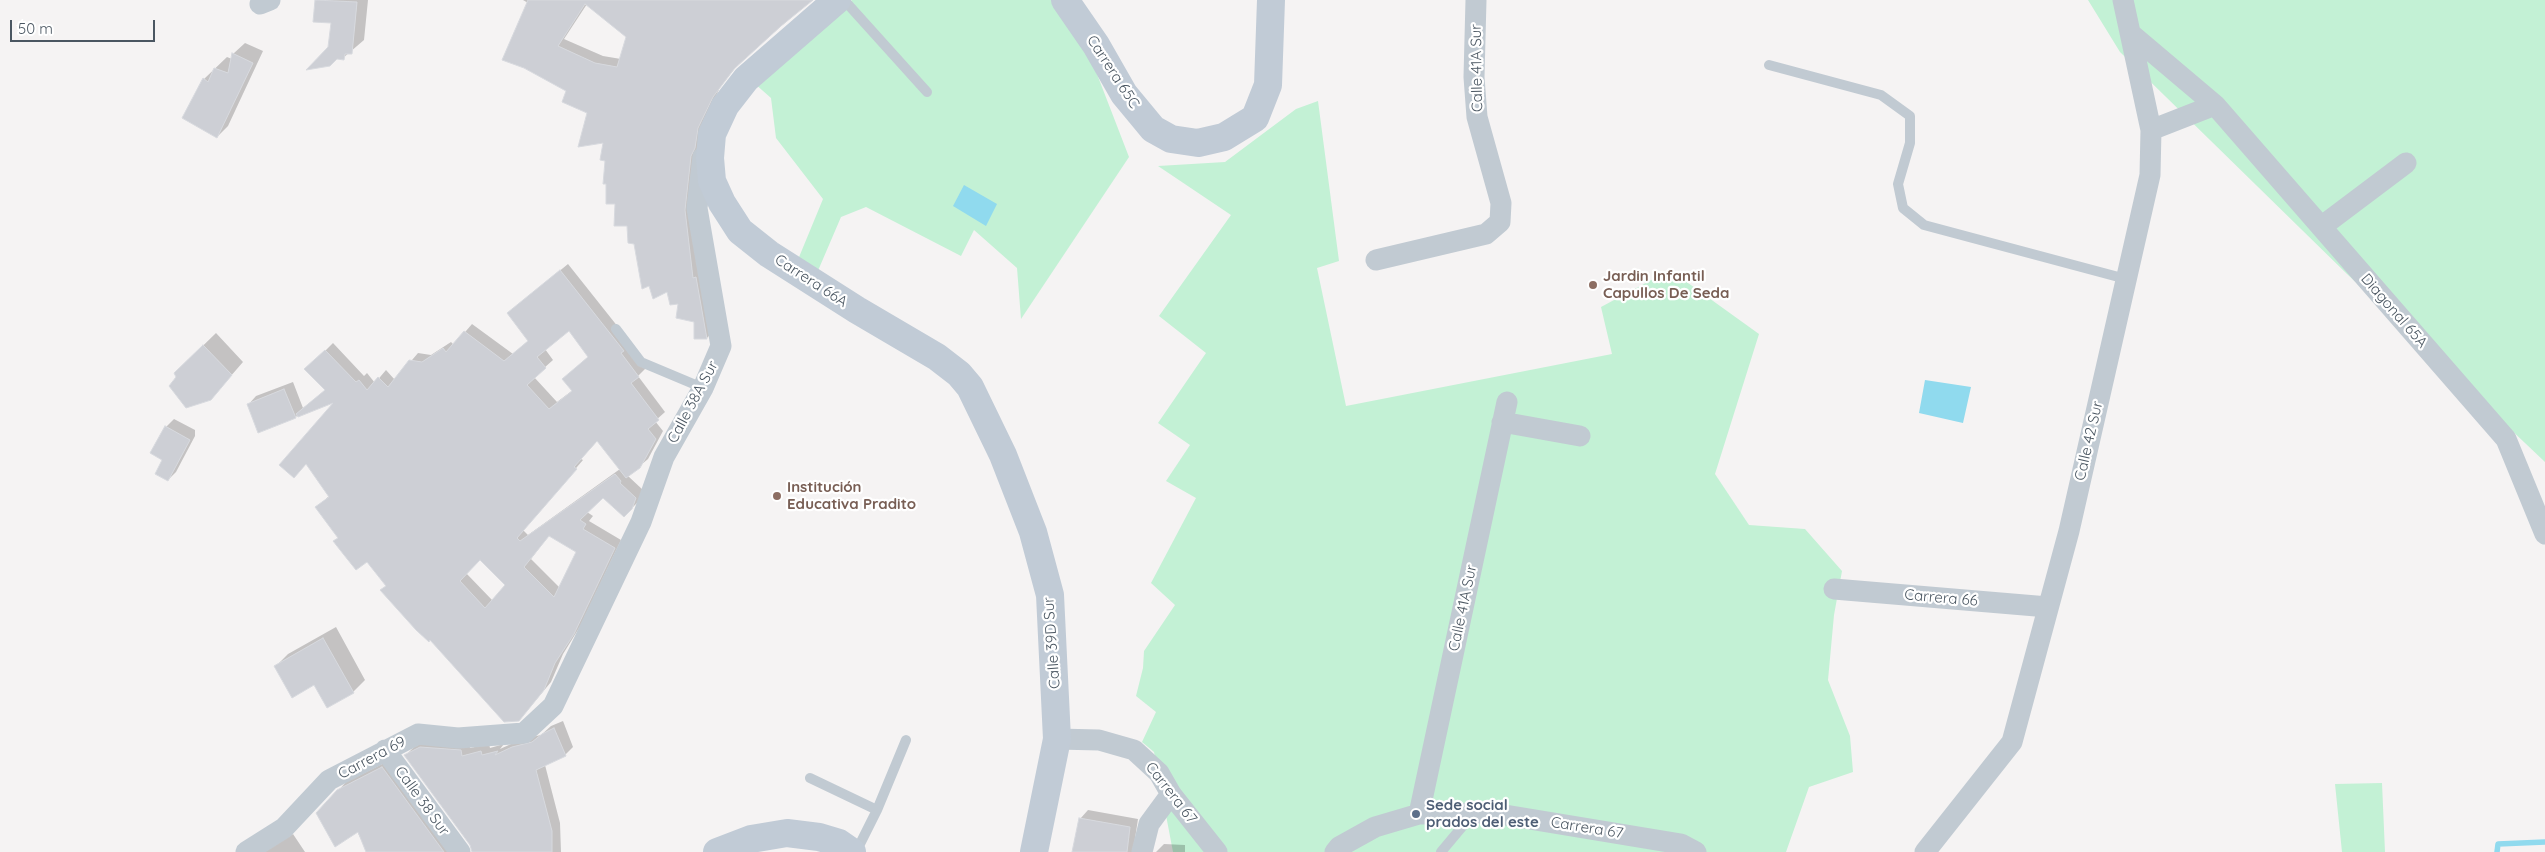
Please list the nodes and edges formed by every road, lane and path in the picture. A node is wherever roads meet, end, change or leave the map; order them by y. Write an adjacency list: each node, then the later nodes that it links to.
1 (837, 0): 12 (main road, Calle 38A Sur)
2 (844, 0): 9 (lane)
3 (1065, 0): 4 (main road, Carrera 65C)
4 (1271, 0)
5 (1476, 0): 15 (street, Calle 41A Sur)
6 (2123, 0): 7 (street, Calle 42 Sur)
7 (2131, 34): 10 (street, Diagonal 65A); 11 (street, Calle 42 Sur)
8 (1769, 65): 16 (lane)
9 (927, 92)
10 (2215, 105): 11 (street); 14 (street, Diagonal 65A)
11 (2151, 130): 16 (street, Calle 42 Sur)
12 (712, 134): 18 (main road, Carrera 66A); 19 (street, Calle 38A Sur)
13 (2406, 163): 14 (street)
14 (2320, 227): 21 (street, Diagonal 65A)
15 (1376, 260)
16 (2126, 279): 23 (street, Calle 42 Sur)
17 (616, 328): 19 (lane)
18 (970, 387): 25 (main road, Calle 39D Sur)
19 (703, 388): 24 (street, Calle 38A Sur)
20 (1580, 436): 31 (street, Calle 41A Sur)
21 (2545, 534)
22 (1834, 589): 23 (street, Carrera 66)
23 (2048, 607): 43 (street, Calle 42 Sur)
24 (524, 733): 27 (street, Carrera 69)
25 (1057, 739): 29 (street, Carrera 67); 37 (main road, Calle 39D Sur)
26 (906, 740): 30 (lane)
27 (385, 750): 33 (street, Carrera 69); 34 (street, Calle 38 Sur)
28 (810, 778): 30 (lane)
29 (1171, 794): 38 (street); 39 (street, Carrera 67)
30 (877, 810): 36 (lane)
31 (1420, 814): 32 (street, Carrera 67); 40 (street, Carrera 67)
32 (1472, 815): 41 (lane); 42 (street, Carrera 67)
33 (246, 852)
34 (460, 852)
35 (717, 852): 36 (main road)
36 (854, 852)
37 (1034, 852)
38 (1142, 852)
39 (1218, 852)
40 (1335, 852)
41 (1441, 852)
42 (1696, 852)
43 (1925, 852)

